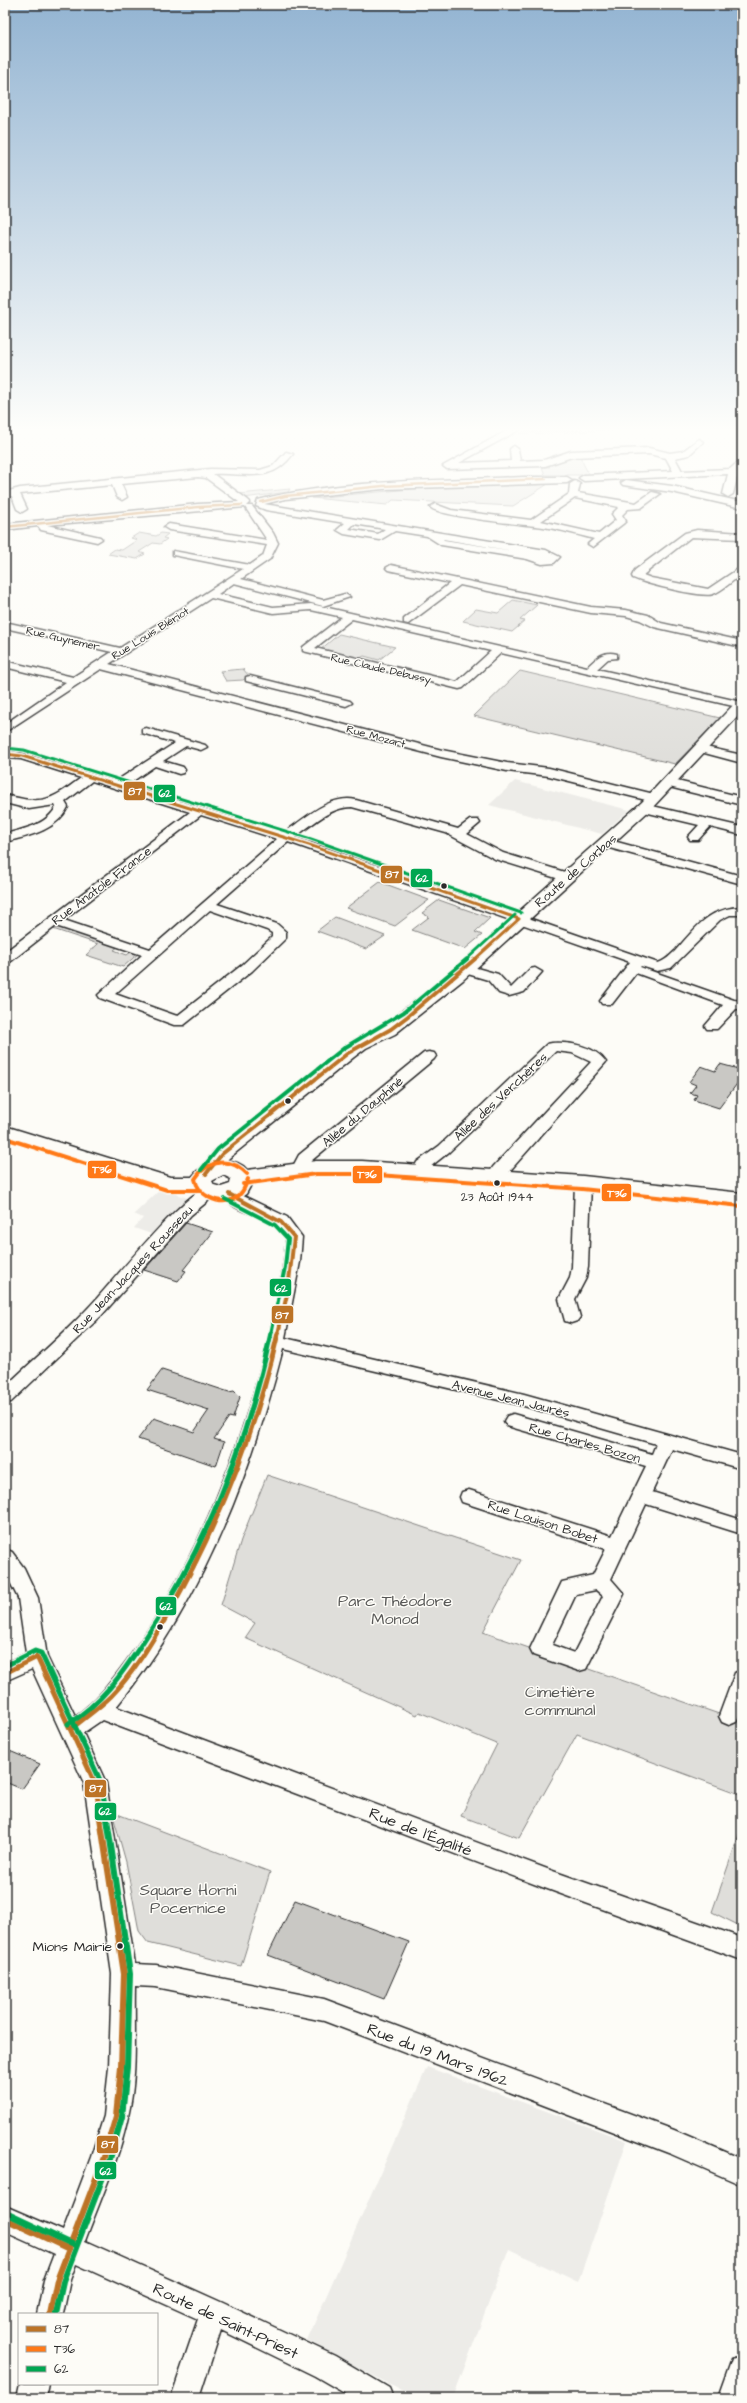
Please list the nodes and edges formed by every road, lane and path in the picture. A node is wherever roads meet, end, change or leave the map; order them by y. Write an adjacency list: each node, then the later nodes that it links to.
1 (273, 542): 8 (street, Rue Louis Blériot)
2 (442, 542): 3 (street)
3 (480, 542)
4 (595, 542): 6 (street)
5 (679, 542): 10 (street)
6 (591, 546)
7 (176, 553): 8 (street)
8 (252, 568): 11 (street, Rue Louis Blériot)
9 (391, 568): 12 (street)
10 (742, 571)
11 (233, 580): 13 (street, Rue Louis Blériot); 14 (street)
12 (458, 582): 16 (street); 18 (street)
13 (211, 595): 15 (street); 20 (street, Rue Louis Blériot)
14 (345, 598)
15 (350, 616): 19 (street); 19 (street, Rue Claude Debussy)
16 (408, 621)
17 (5, 625): 20 (street, Rue Guynemer)
18 (742, 644)
19 (498, 650): 24 (street)
20 (121, 651): 23 (street, Rue Louis Blériot)
21 (613, 656): 24 (street)
22 (5, 664): 26 (street)
23 (100, 665): 26 (street, Rue Louis Blériot); 30 (street, Rue Mozart)
24 (589, 671): 29 (street)
25 (250, 679): 27 (street)
26 (75, 681): 31 (street, Rue Louis Blériot)
27 (301, 692): 28 (street); 30 (street)
28 (346, 703)
29 (741, 705): 35 (street, Route de Corbas)
30 (277, 711): 46 (street, Rue Mozart)
31 (5, 729)
32 (146, 731): 33 (street)
33 (184, 742): 34 (street); 38 (street)
34 (201, 747)
35 (701, 749): 37 (street); 41 (street, Route de Corbas)
36 (5, 754): 40 (street)
37 (742, 759)
38 (154, 762): 39 (street); 42 (street)
39 (179, 770)
40 (90, 777): 42 (street); 44 (street)
41 (669, 783): 45 (street); 46 (street, Route de Corbas)
42 (117, 786): 47 (street)
43 (5, 799): 44 (street)
44 (58, 801): 53 (street)
45 (742, 801)
46 (649, 803): 48 (street, Rue Mozart); 55 (street, Route de Corbas)
47 (198, 812): 54 (street); 60 (street, Rue Anatole France)
48 (708, 822): 50 (street, Rue Mozart); 52 (street)
49 (474, 824): 51 (street)
50 (742, 831)
51 (459, 834): 54 (street); 56 (street)
52 (694, 837)
53 (5, 838)
54 (286, 838): 58 (street); 61 (street)
55 (606, 843): 56 (street, Route de Corbas); 57 (street)
56 (566, 877): 61 (street, Route de Corbas)
57 (742, 880)
58 (208, 905): 62 (street); 62 (street)
59 (742, 911): 64 (street)
60 (54, 921): 62 (street); 63 (street, Rue Anatole France)
61 (515, 923): 64 (street); 65 (street, Route de Corbas)
62 (152, 954)
63 (5, 959)
64 (635, 964): 67 (street); 68 (street)
65 (466, 968): 66 (street); 72 (street, Route de Corbas)
66 (536, 972)
67 (607, 1001)
68 (737, 1004): 69 (street)
69 (712, 1026)
70 (429, 1056): 73 (street, Allée du Dauphiné)
71 (5, 1132): 76 (main road)
72 (244, 1138): 76 (street, Route de Corbas); 76 (street, Route de Corbas)
73 (299, 1170): 74 (main road); 76 (main road)
74 (420, 1173): 75 (main road); 75 (street, Allée des Verchères)
75 (494, 1178): 77 (main road)
76 (220, 1182): 80 (street); 81 (street, Rue Jean-Jacques Rousseau)
77 (583, 1183): 78 (main road); 79 (street)
78 (742, 1200)
79 (571, 1317)
80 (277, 1342): 83 (street, Avenue Jean Jaurès); 95 (street)
81 (5, 1397)
82 (513, 1421): 84 (street, Rue Charles Bozon)
83 (667, 1441): 84 (street); 85 (street, Avenue Jean Jaurès)
84 (657, 1462): 86 (street)
85 (742, 1462)
86 (642, 1496): 88 (street); 89 (street)
87 (469, 1497): 89 (street, Rue Louison Bobet)
88 (742, 1527)
89 (617, 1545): 91 (street)
90 (5, 1557): 92 (street)
91 (600, 1581)
92 (37, 1657): 93 (street); 97 (street)
93 (5, 1673)
94 (742, 1679): 96 (street)
95 (101, 1710): 97 (street); 98 (street, Rue de l'Égalité)
96 (729, 1716)
97 (71, 1729): 99 (street)
98 (742, 1949)
99 (124, 1974): 100 (street, Rue du 19 Mars 1962); 102 (street)
100 (742, 2172)
101 (5, 2219): 102 (street, Route de Saint-Priest)
102 (69, 2249): 103 (street, Route de Saint-Priest); 104 (street)
103 (214, 2312): 108 (street); 109 (street, Route de Saint-Priest)
104 (50, 2313)
105 (742, 2369): 110 (street)
106 (34, 2385): 107 (street)
107 (31, 2398)
108 (185, 2398)
109 (379, 2398)
110 (732, 2398)

